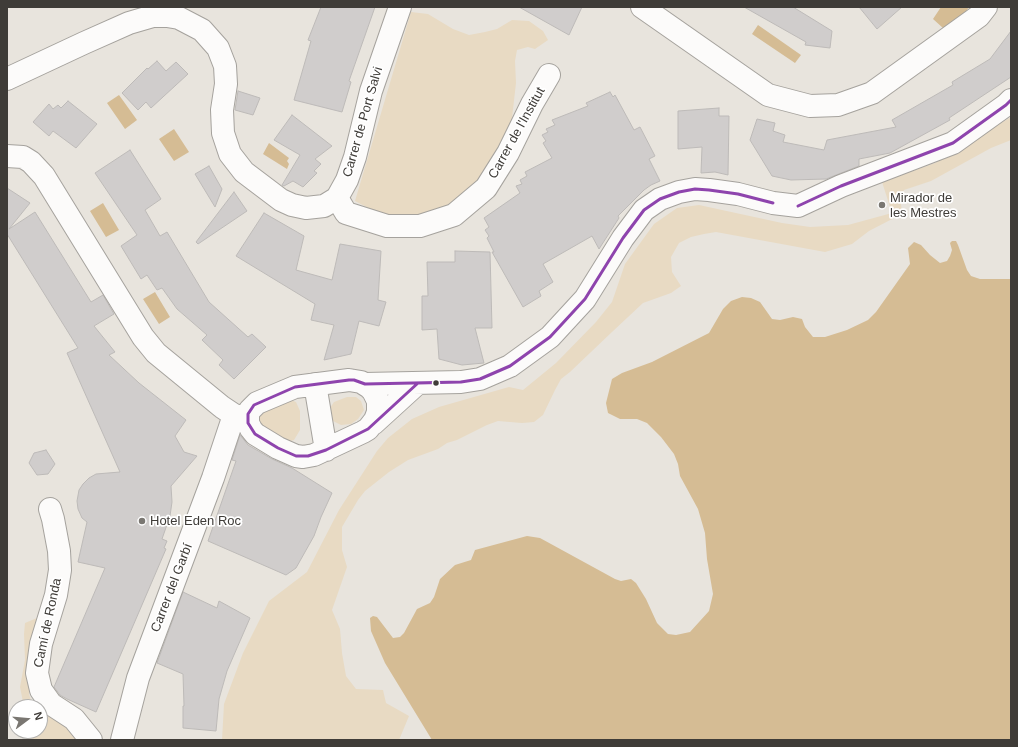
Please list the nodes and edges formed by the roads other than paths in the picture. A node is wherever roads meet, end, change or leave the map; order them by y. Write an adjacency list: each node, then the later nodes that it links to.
1 (400, 7): 8 (street, Carrer de Port Salvi)
2 (642, 7): 3 (street)
3 (986, 7)
4 (549, 75): 8 (street, Carrer de l'Institut)
5 (7, 79): 8 (street)
6 (1011, 100): 9 (street, Carrer del Garbí)
7 (7, 156): 12 (street)
8 (337, 198)
9 (418, 383): 11 (street, Carrer del Garbí); 13 (street)
10 (315, 384): 11 (street, Carrer del Garbí); 12 (street, Carrer del Garbí); 14 (street)
11 (365, 384): 13 (street)
12 (241, 417): 14 (street); 17 (street, Carrer del Garbí)
13 (373, 424): 14 (street)
14 (326, 450)
15 (50, 509): 16 (street, Camí de Ronda)
16 (91, 740)
17 (122, 740)

